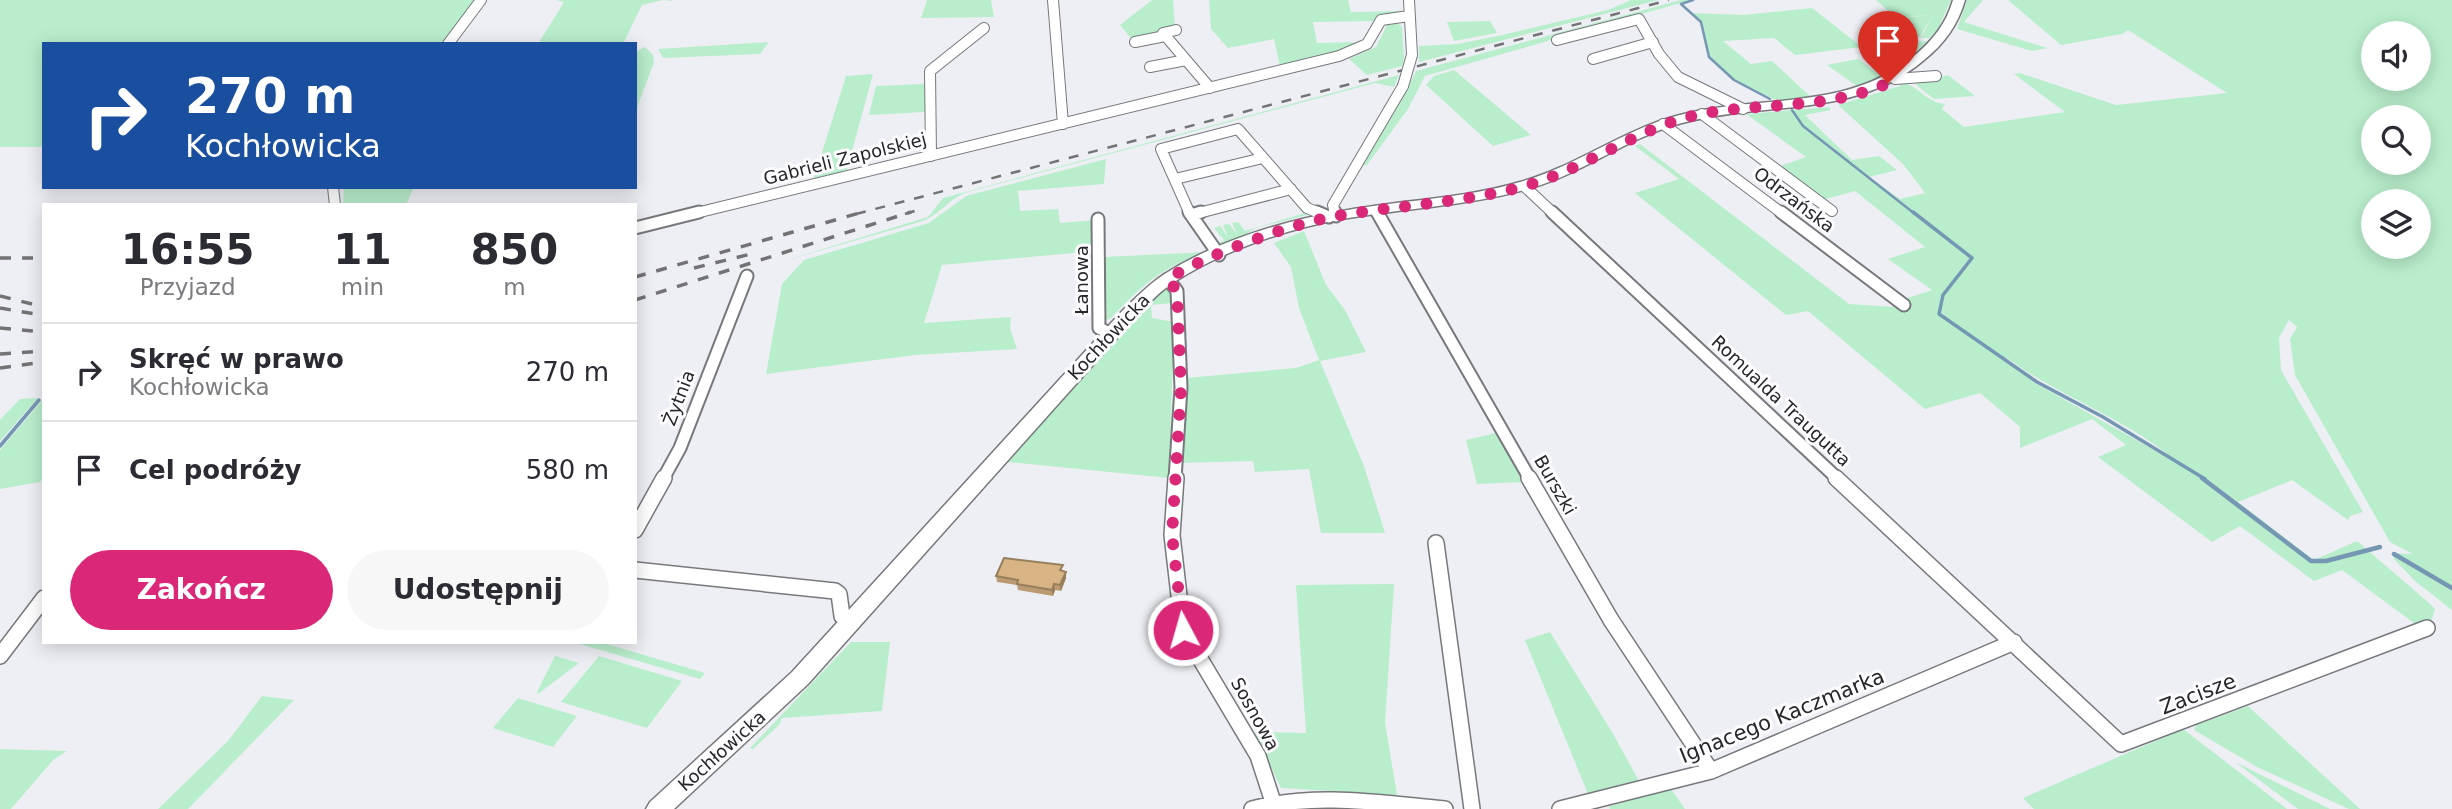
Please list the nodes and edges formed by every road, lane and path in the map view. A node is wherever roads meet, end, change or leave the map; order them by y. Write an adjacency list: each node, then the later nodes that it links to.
1 (481, 0): 10 (street)
2 (1053, 0): 22 (street)
3 (1409, 0): 5 (street)
4 (1959, 0): 17 (street, Kochłowicka)
5 (1409, 16): 18 (street, bridge); 19 (street, Gabrieli Zapolskiej)
6 (984, 29): 24 (street)
7 (1176, 30): 8 (street)
8 (1165, 36): 11 (street); 13 (street)
9 (1557, 40): 12 (street)
10 (450, 42)
11 (1135, 42)
12 (1653, 43): 14 (street); 20 (street)
13 (1186, 60): 15 (street); 19 (street)
14 (1593, 60)
15 (1150, 67)
16 (1936, 76): 17 (street)
17 (1895, 79): 20 (street, Kochłowicka)
18 (1403, 86): 32 (street)
19 (1210, 88): 22 (street, Gabrieli Zapolskiej)
20 (1743, 109): 21 (street, Kochłowicka)
21 (1702, 114): 23 (street, Kochłowicka); 30 (street)
22 (1063, 124): 24 (street, Gabrieli Zapolskiej)
23 (1663, 124): 27 (street, Kochłowicka); 38 (street, Odrzańska)
24 (931, 156): 34 (street, Gabrieli Zapolskiej)
25 (1263, 158): 26 (street); 26 (street); 28 (street)
26 (1175, 179): 31 (street)
27 (1524, 186): 29 (street, Kochłowicka); 46 (street, Romualda Traugutta)
28 (1291, 190): 31 (street); 32 (street)
29 (1376, 211): 32 (street, Kochłowicka); 48 (street, Burszki)
30 (1832, 211)
31 (1191, 215): 35 (street)
32 (1332, 217): 35 (street, Kochłowicka)
33 (1098, 219): 39 (street, Łanowa)
34 (637, 228)
35 (1219, 255): 37 (street, Kochłowicka)
36 (747, 276): 40 (street, Żytnia)
37 (1168, 279): 39 (street, Kochłowicka); 49 (street, Sosnowa)
38 (1904, 305)
39 (1111, 334): 44 (street, Kochłowicka)
40 (637, 526)
41 (1436, 544): 53 (street)
42 (637, 570): 44 (street)
43 (42, 601): 47 (street)
44 (853, 621): 50 (street, Kochłowicka)
45 (2427, 628): 46 (street, Zacisze)
46 (2014, 642): 48 (street, Ignacego Kaczmarka)
47 (0, 656)
48 (1711, 771): 54 (street, Ignacego Kaczmarka)
49 (1273, 802): 51 (street); 52 (street)
50 (658, 809)
51 (1252, 809)
52 (1445, 809)
53 (1472, 809)
54 (1560, 809)

